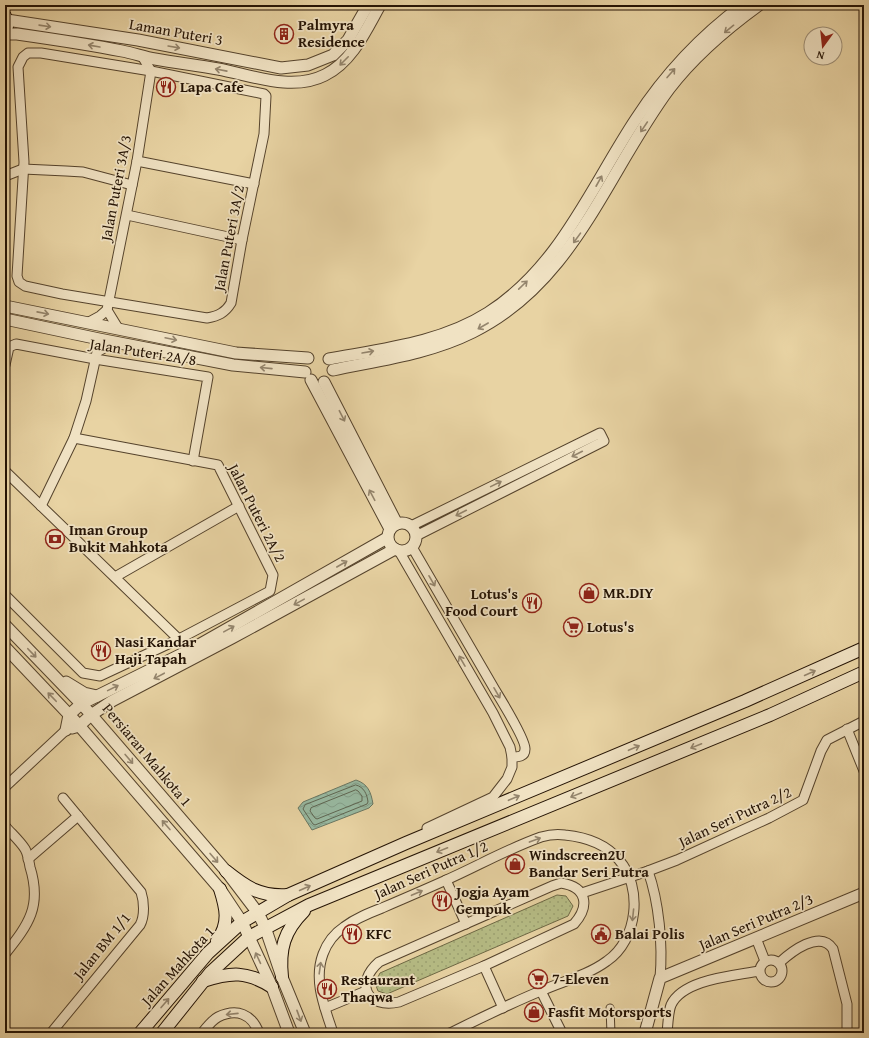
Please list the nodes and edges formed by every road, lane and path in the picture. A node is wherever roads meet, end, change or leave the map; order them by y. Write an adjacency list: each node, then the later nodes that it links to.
1 (368, 5): 5 (street, Laman Puteri 3, one-way to 1)
2 (380, 5): 7 (street, one-way to 7)
3 (743, 5): 24 (street, one-way to 3)
4 (759, 5): 26 (street, one-way to 26)
5 (5, 26): 6 (street, one-way to 5)
6 (142, 56): 7 (street); 8 (street)
7 (165, 61): 8 (street)
8 (151, 71): 9 (street, Jalan Puteri 3A/3); 10 (street); 12 (street, Jalan Puteri 3A/2)
9 (137, 161): 12 (street); 13 (street, Jalan Puteri 3A/3)
10 (24, 169): 11 (street); 13 (street); 17 (street, Jalan Puteri 3A/2)
11 (7, 173)
12 (254, 184): 15 (street, Jalan Puteri 3A/2)
13 (132, 185): 14 (street, Jalan Puteri 3A/3)
14 (127, 215): 15 (street); 17 (street, Jalan Puteri 3A/3)
15 (242, 240): 17 (street, Jalan Puteri 3A/2)
16 (5, 306): 19 (street, one-way to 19)
17 (108, 306): 19 (street); 20 (street)
18 (5, 319): 21 (street)
19 (89, 322): 20 (street)
20 (118, 328): 24 (street, one-way to 24)
21 (82, 334): 22 (street); 23 (street)
22 (117, 342): 23 (street); 27 (street, one-way to 22)
23 (96, 356): 25 (street, Jalan Puteri 2A/8); 29 (street); 30 (street, Jalan Puteri 2A/8)
24 (319, 356): 26 (street); 27 (street)
25 (5, 365)
26 (333, 370): 28 (street)
27 (308, 376): 28 (street); 34 (street, one-way to 27)
28 (324, 382): 34 (street, one-way to 34)
29 (74, 438): 30 (street); 32 (street)
30 (193, 461): 33 (street, Jalan Puteri 2A/2)
31 (5, 471): 32 (street)
32 (41, 506): 38 (street)
33 (238, 506): 38 (street); 41 (street, Jalan Puteri 2A/2)
34 (392, 530): 35 (street); 37 (street); 44 (street, one-way to 34)
35 (413, 531): 35 (street, one-way to 35); 36 (street)
36 (412, 547): 37 (street); 57 (street, one-way to 57)
37 (397, 550): 44 (street, one-way to 44); 57 (street, one-way to 37)
38 (115, 577): 41 (street)
39 (6, 599): 41 (street)
40 (5, 625): 46 (street, Persiaran Mahkota 1, one-way to 46)
41 (179, 639): 44 (street)
42 (5, 647): 50 (street, Persiaran Mahkota 1, one-way to 42)
43 (864, 648): 63 (main road, Jalan Mahkota 1, one-way to 43)
44 (193, 653): 47 (street, one-way to 44); 48 (street, one-way to 48)
45 (864, 672): 73 (main road, Jalan Mahkota 1, one-way to 73)
46 (52, 673): 47 (street); 49 (street, Persiaran Mahkota 1)
47 (97, 696): 49 (street)
48 (109, 703): 51 (street); 56 (street)
49 (81, 704): 50 (street); 51 (street, Persiaran Mahkota 1)
50 (70, 715): 53 (street, Persiaran Mahkota 1); 55 (street)
51 (92, 715): 53 (street); 56 (street, Persiaran Mahkota 1)
52 (864, 721): 54 (street, Jalan Seri Putra 2/2)
53 (80, 726): 55 (street); 69 (street, Persiaran Mahkota 1, one-way to 53)
54 (847, 729): 58 (street); 66 (street, Jalan Seri Putra 2/2)
55 (66, 730): 59 (street)
56 (112, 740): 65 (street, Persiaran Mahkota 1, one-way to 65)
57 (512, 757): 63 (street)
58 (864, 771)
59 (5, 787)
60 (63, 798): 61 (street, Jalan BM 1/1)
61 (78, 816): 64 (street); 96 (street, Jalan BM 1/1)
62 (5, 826): 64 (street)
63 (406, 843): 72 (main road, Jalan Mahkota 1, one-way to 63)
64 (28, 859): 81 (street)
65 (226, 871): 72 (main road); 74 (street, Persiaran Mahkota 1)
66 (648, 871): 67 (street, Jalan Seri Putra 2/2); 87 (street)
67 (629, 876): 68 (street, Jalan Seri Putra 1/2, one-way to 67); 70 (street, Jalan Seri Putra 2/2); 91 (street, one-way to 91)
68 (446, 880): 76 (street); 92 (street, Jalan Seri Putra 1/2, one-way to 68)
69 (220, 888): 75 (street, Persiaran Mahkota 1); 80 (main road)
70 (582, 893): 76 (street); 84 (street)
71 (864, 893): 79 (street, Jalan Seri Putra 2/3)
72 (288, 895): 74 (main road, Jalan Mahkota 1)
73 (308, 905): 77 (main road, Jalan Mahkota 1); 86 (main road)
74 (258, 913): 75 (main road, Jalan Mahkota 1); 77 (street, Persiaran Mahkota 1)
75 (242, 922): 78 (street, Persiaran Mahkota 1); 80 (main road, Jalan Mahkota 1)
76 (466, 924): 90 (street)
77 (265, 927): 78 (main road, Jalan Mahkota 1); 86 (street, Persiaran Mahkota 1)
78 (249, 937): 88 (main road, Jalan Mahkota 1); 89 (street, Persiaran Mahkota 1, one-way to 78)
79 (756, 938): 82 (street); 87 (street, Jalan Seri Putra 2/3)
80 (208, 953): 97 (main road, Jalan Mahkota 1, one-way to 80)
81 (5, 954)
82 (765, 961): 83 (street); 85 (street)
83 (779, 963): 85 (street); 108 (street)
84 (484, 966): 90 (street); 93 (street)
85 (759, 971): 107 (street)
86 (282, 976): 102 (street, Persiaran Mahkota 1, one-way to 102)
87 (660, 978): 106 (street)
88 (203, 981): 89 (main road); 98 (main road, Jalan Mahkota 1)
89 (272, 987): 101 (street, Persiaran Mahkota 1)
90 (366, 991): 92 (street)
91 (541, 991): 93 (street); 104 (street)
92 (325, 1008): 95 (street, Jalan Seri Putra 1/2)
93 (503, 1008): 103 (street)
94 (610, 1008): 105 (street)
95 (335, 1031)
96 (51, 1033)
97 (140, 1033)
98 (162, 1033)
99 (202, 1033): 100 (street, one-way to 99)
100 (259, 1033)
101 (289, 1033)
102 (305, 1033)
103 (450, 1033)
104 (562, 1033)
105 (611, 1033)
106 (645, 1033)
107 (667, 1033)
108 (847, 1033)

